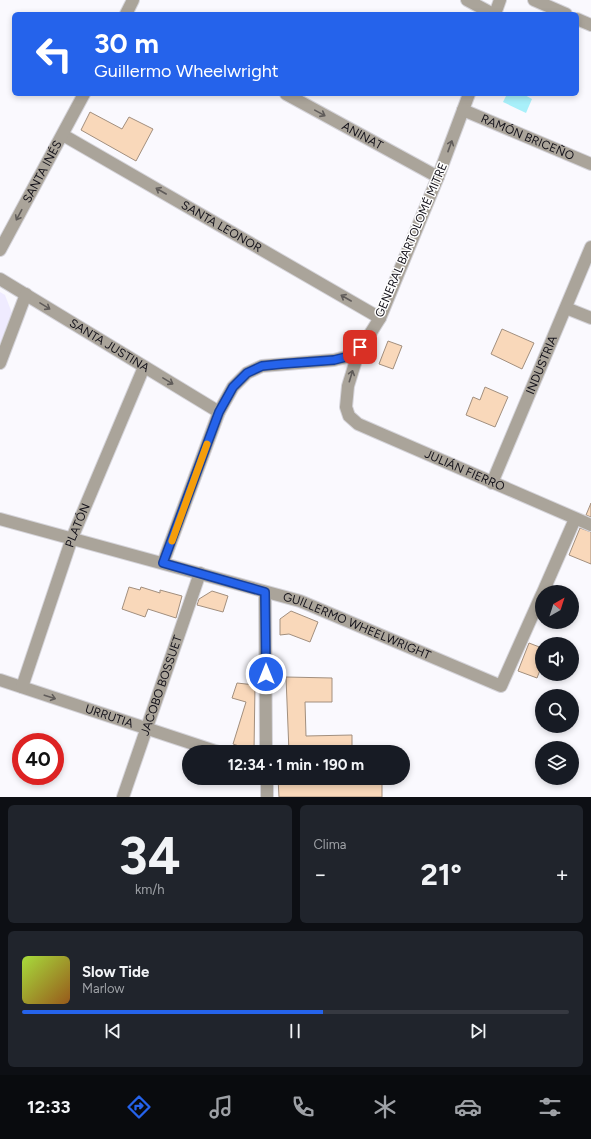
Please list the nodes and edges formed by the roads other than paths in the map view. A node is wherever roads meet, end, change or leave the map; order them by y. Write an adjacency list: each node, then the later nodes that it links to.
1 (467, 0): 4 (street)
2 (500, 0): 5 (street)
3 (534, 0): 6 (street)
4 (490, 12)
5 (495, 12)
6 (561, 12)
7 (579, 20): 8 (street)
8 (591, 25)
9 (83, 96): 13 (street, SANTA INÉS)
10 (290, 96): 15 (street, ANINAT, one-way to 15)
11 (468, 96): 12 (street, GENERAL BARTOLOMÉ MITRE)
12 (463, 110): 14 (street, RAMÓN BRICEÑO); 15 (street, GENERAL BARTOLOMÉ MITRE, one-way to 12)
13 (63, 135): 17 (street, SANTA INÉS, one-way to 17); 21 (street, SANTA LEONOR, one-way to 13)
14 (591, 164)
15 (438, 177): 21 (street, GENERAL BARTOLOMÉ MITRE)
16 (591, 247): 20 (street, INDUSTRIA)
17 (0, 250)
18 (0, 278): 19 (street, SANTA JUSTINA)
19 (26, 294): 24 (street); 25 (street, SANTA JUSTINA, one-way to 25)
20 (566, 308): 22 (street); 28 (street, INDUSTRIA)
21 (380, 318): 23 (street, GENERAL BARTOLOMÉ MITRE)
22 (591, 318)
23 (360, 347): 26 (street, GENERAL BARTOLOMÉ MITRE, one-way to 23); 27 (street)
24 (0, 363)
25 (144, 367): 27 (street, SANTA JUSTINA, one-way to 27); 32 (street, PLATÓN)
26 (346, 407): 28 (street, JULIÁN FIERRO)
27 (219, 412): 33 (street)
28 (492, 483): 30 (street, JULIÁN FIERRO)
29 (0, 518): 32 (street, GUILLERMO WHEELWRIGHT)
30 (575, 519): 31 (street, JULIÁN FIERRO); 35 (street)
31 (591, 525)
32 (72, 538): 33 (street, GUILLERMO WHEELWRIGHT); 39 (street, PLATÓN)
33 (163, 563): 34 (street, GUILLERMO WHEELWRIGHT)
34 (200, 573): 36 (street, GUILLERMO WHEELWRIGHT); 40 (street, JACOBO BOSSUET)
35 (546, 585)
36 (265, 592): 37 (street, GUILLERMO WHEELWRIGHT); 42 (street)
37 (535, 609)
38 (0, 680): 39 (street, URRUTIA)
39 (22, 687): 40 (street, URRUTIA, one-way to 40)
40 (147, 728): 41 (street, URRUTIA); 44 (street, JACOBO BOSSUET)
41 (197, 745)
42 (266, 745)
43 (267, 785): 45 (street)
44 (123, 797)
45 (267, 797)

